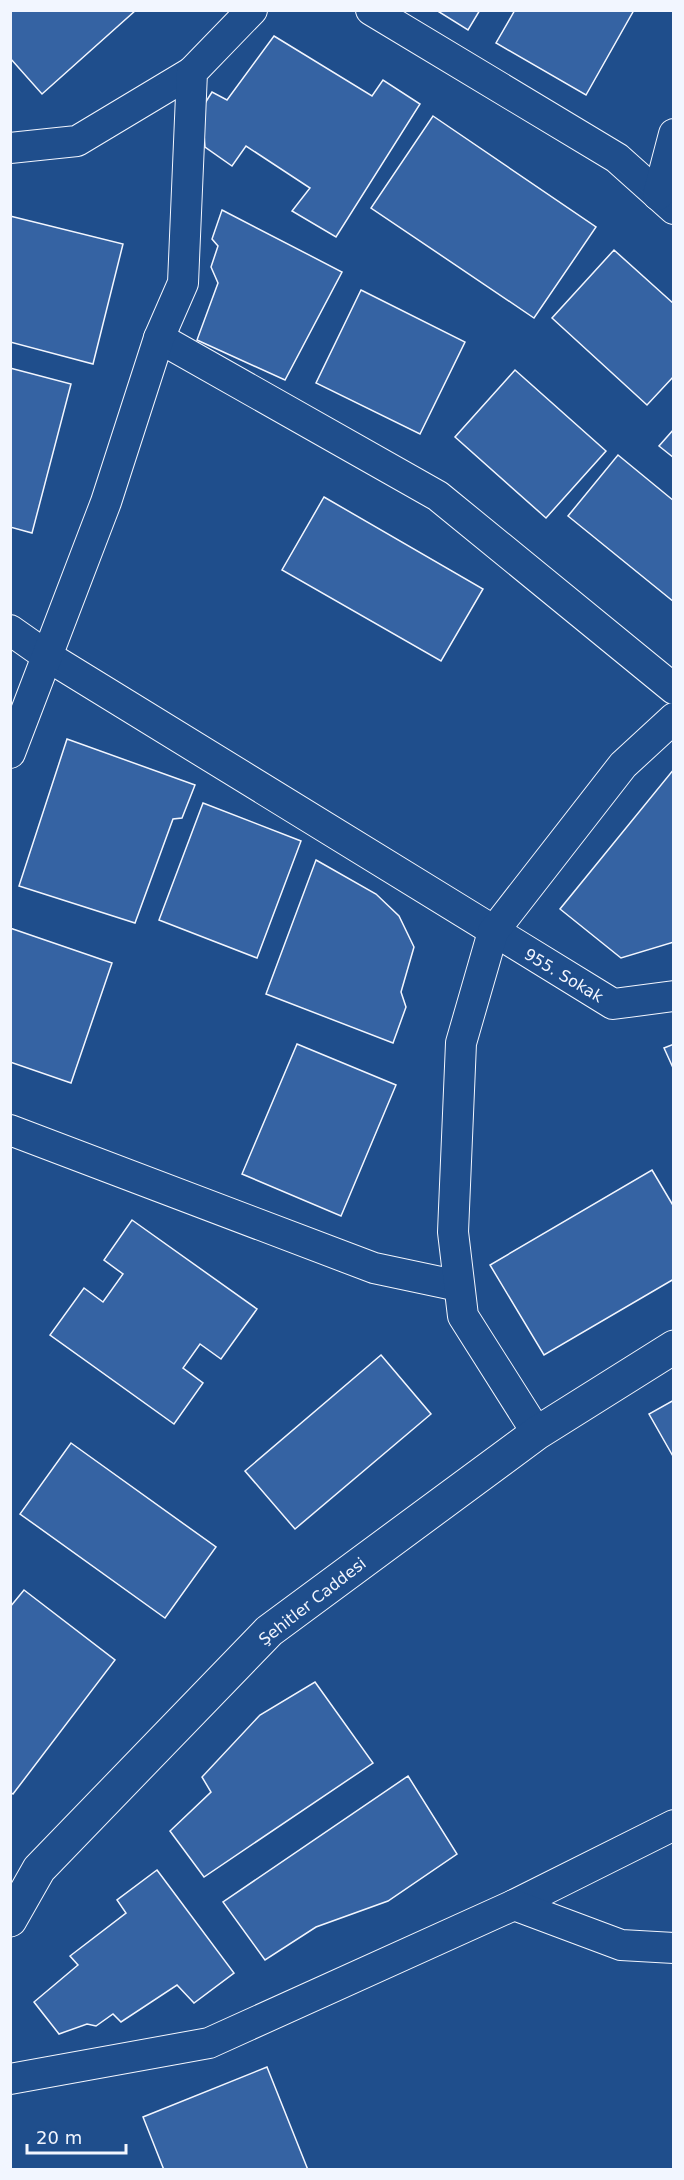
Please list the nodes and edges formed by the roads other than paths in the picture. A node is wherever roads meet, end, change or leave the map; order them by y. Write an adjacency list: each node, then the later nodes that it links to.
1 (252, 10): 3 (street)
2 (371, 10): 6 (street)
3 (192, 72): 5 (street); 7 (street)
4 (674, 134): 6 (street)
5 (10, 148)
6 (666, 202)
7 (159, 338): 9 (street); 10 (street)
8 (10, 630): 9 (street, 955. Sokak)
9 (47, 656): 12 (street); 13 (street, 955. Sokak)
10 (674, 689)
11 (674, 718): 13 (street)
12 (10, 753)
13 (493, 932): 14 (street, 955. Sokak); 16 (street)
14 (674, 996)
15 (10, 1130): 16 (street)
16 (459, 1286): 18 (street)
17 (674, 1347): 18 (street, Şehitler Caddesi)
18 (537, 1433): 21 (street, Şehitler Caddesi)
19 (674, 1825): 20 (street)
20 (514, 1905): 22 (street); 23 (street)
21 (10, 1920)
22 (674, 1948)
23 (10, 2079)

